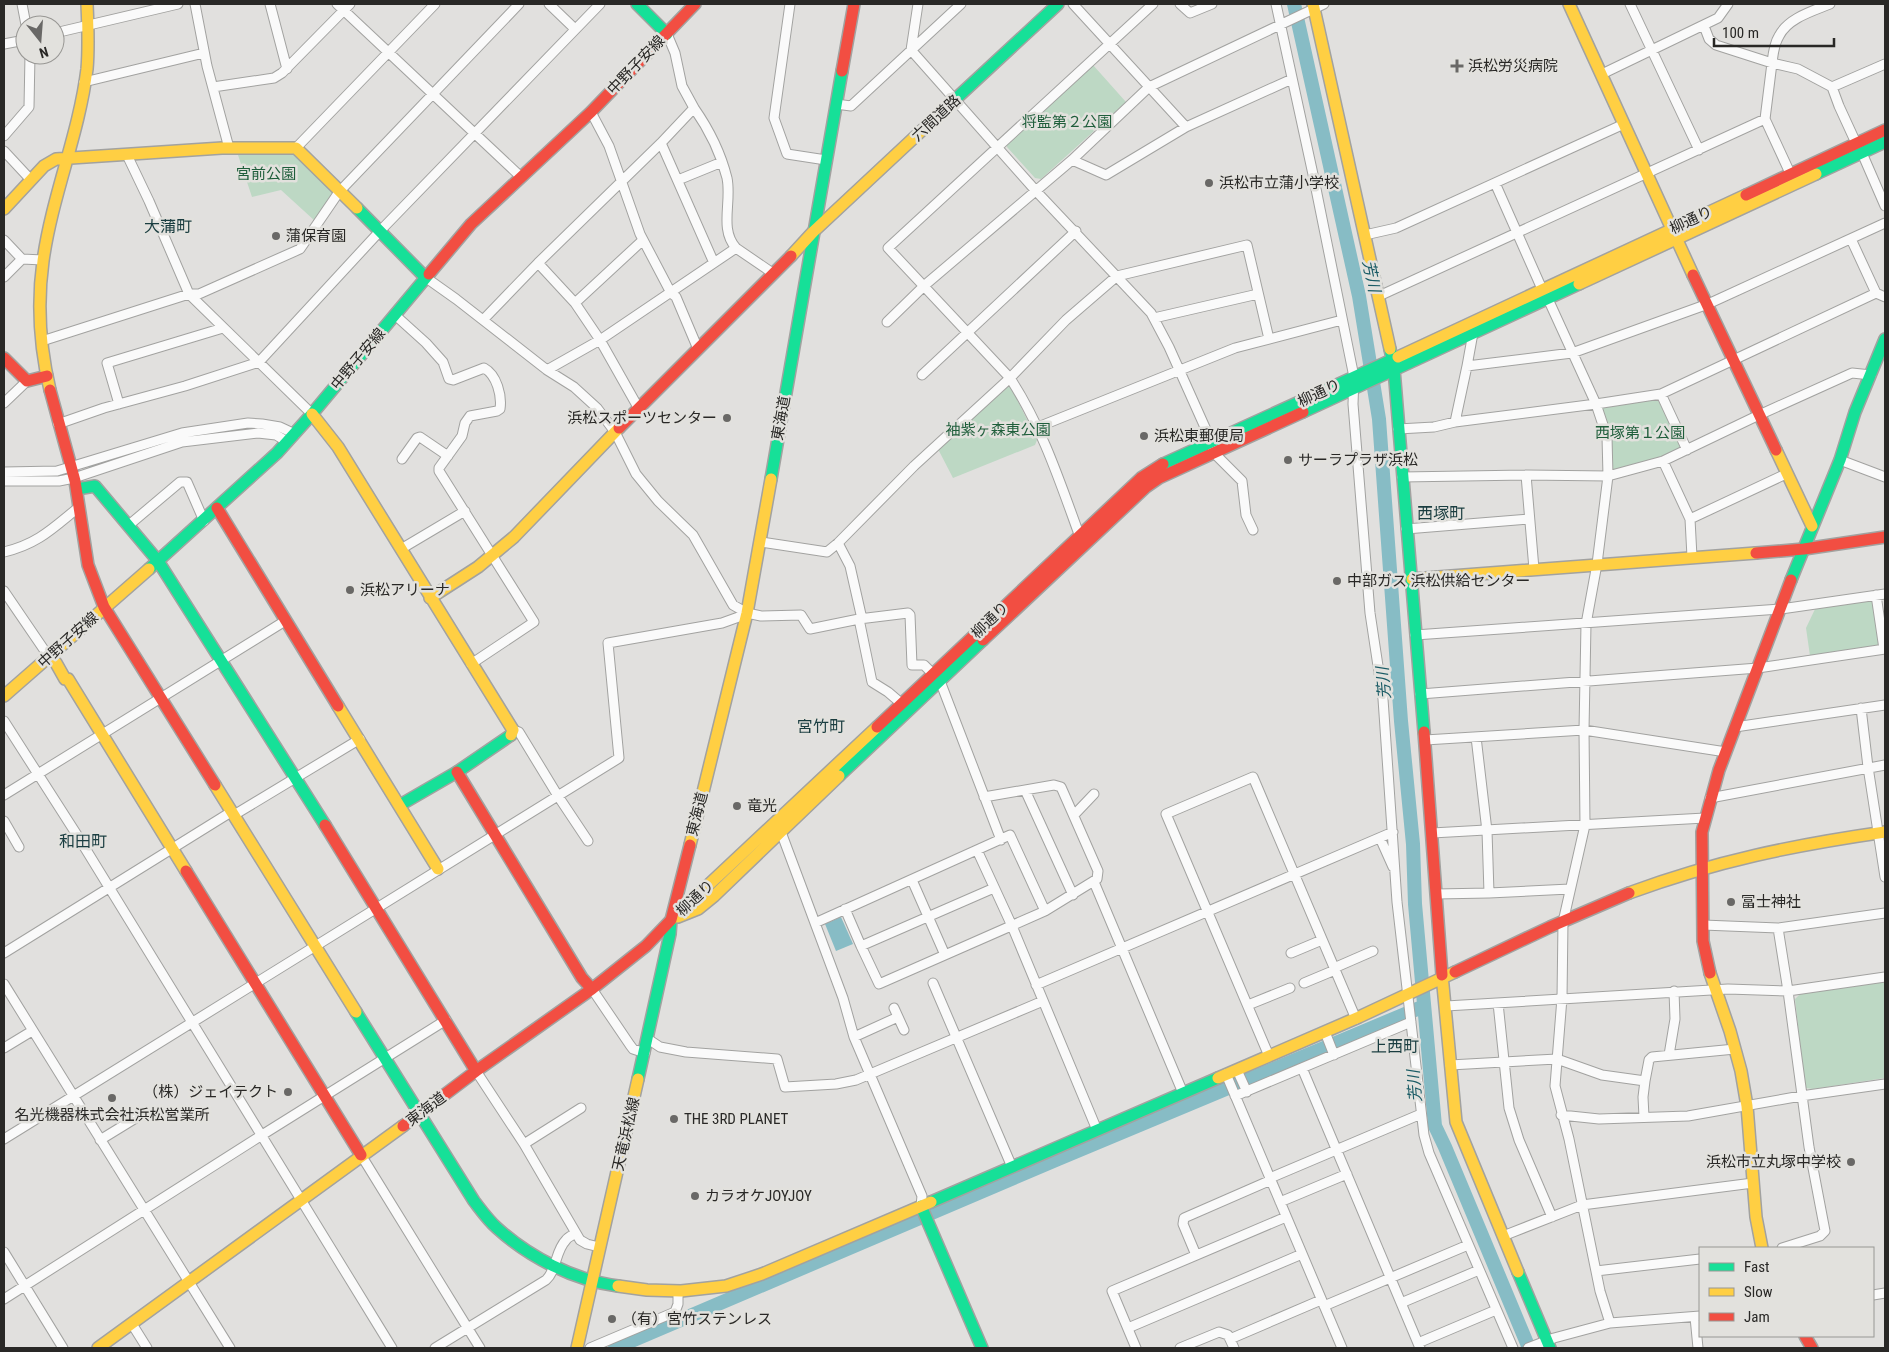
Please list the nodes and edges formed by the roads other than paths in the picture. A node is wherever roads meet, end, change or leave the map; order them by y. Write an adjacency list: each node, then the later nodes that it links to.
1 (87, 4): 28 (main road)
2 (178, 4): 28 (street)
3 (194, 4): 37 (street)
4 (270, 4): 41 (street)
5 (436, 4): 36 (street)
6 (519, 4): 48 (street)
7 (549, 4): 30 (street)
8 (600, 4): 30 (street)
9 (637, 4): 32 (main road)
10 (695, 4): 32 (main road, 中野子安線)
11 (790, 4): 69 (street)
12 (854, 4): 50 (main road, 東海道)
13 (918, 4): 34 (street)
14 (961, 4): 34 (street)
15 (1058, 4): 49 (main road, 六間道路)
16 (1073, 4): 33 (street)
17 (1153, 4): 33 (street)
18 (1180, 4): 19 (street)
19 (1212, 4)
20 (1276, 4): 27 (street)
21 (1569, 4): 42 (main road)
22 (1630, 4): 35 (street)
23 (1728, 4): 29 (street)
24 (1830, 4): 38 (street)
25 (344, 6): 36 (street); 41 (street)
26 (1315, 6): 27 (street); 89 (main road)
27 (1282, 23): 43 (street); 46 (street)
28 (90, 24): 31 (street); 44 (main road)
29 (1704, 26): 35 (street); 38 (street)
30 (576, 28): 57 (street)
31 (65, 30)
32 (667, 34): 51 (street); 52 (main road, 中野子安線)
33 (1110, 45): 46 (street); 63 (street)
34 (911, 50): 49 (street); 50 (street)
35 (1653, 51): 42 (street); 65 (street)
36 (389, 52): 48 (street); 62 (street)
37 (204, 53): 44 (street); 45 (street)
38 (1772, 63): 47 (street); 53 (street)
39 (1885, 64): 47 (street)
40 (30, 65): 58 (street)
41 (287, 69): 45 (street)
42 (1602, 74): 54 (main road)
43 (1292, 79): 55 (street); 114 (street)
44 (84, 82): 68 (main road)
45 (213, 87): 61 (street)
46 (1149, 87): 55 (street); 70 (street)
47 (1832, 87): 64 (street)
48 (434, 94): 57 (street); 80 (street)
49 (955, 100): 63 (street); 86 (main road, 六間道路)
50 (836, 104): 69 (main road, 東海道)
51 (694, 108): 60 (street); 71 (street)
52 (591, 112): 74 (main road, 中野子安線); 77 (street)
53 (1765, 119): 65 (street); 72 (street)
54 (1624, 124): 73 (main road); 78 (street)
55 (1186, 127): 70 (street)
56 (1885, 130): 64 (main road, 柳通り)
57 (475, 134): 74 (street); 84 (street)
58 (4, 136)
59 (1885, 142): 64 (main road, 柳通り)
60 (661, 143): 76 (street); 77 (street)
61 (229, 148): 62 (main road); 67 (main road)
62 (296, 148): 80 (main road)
63 (998, 148): 79 (street); 102 (street)
64 (1859, 148): 72 (main road, 柳通り); 81 (street); 88 (main road, 柳通り)
65 (1699, 150): 73 (street)
66 (4, 151): 75 (street)
67 (127, 155): 68 (main road); 104 (street)
68 (66, 158): 75 (main road); 95 (main road)
69 (826, 160): 86 (main road, 東海道)
70 (1072, 160): 79 (street)
71 (722, 162): 76 (street); 93 (street)
72 (1790, 173): 88 (main road, 柳通り)
73 (1647, 174): 87 (street); 88 (main road)
74 (520, 177): 101 (main road, 中野子安線)
75 (31, 180): 82 (main road)
76 (678, 180): 97 (street)
77 (623, 181): 92 (street); 96 (street)
78 (1495, 184): 87 (street); 89 (street)
79 (1036, 190): 85 (street); 102 (street)
80 (340, 192): 84 (main road); 104 (street)
81 (1885, 206)
82 (4, 209)
83 (1885, 223): 90 (street)
84 (380, 231): 101 (main road); 128 (street)
85 (1076, 231): 99 (street); 117 (street)
86 (813, 232): 98 (main road, 六間道路); 178 (main road, 東海道)
87 (1517, 234): 106 (street); 108 (street)
88 (1675, 234): 106 (main road, 柳通り); 110 (main road)
89 (1366, 235): 108 (main road)
90 (1851, 238): 107 (street); 110 (street)
91 (4, 240): 94 (street)
92 (643, 240): 103 (street); 109 (street)
93 (736, 248): 97 (street); 98 (street)
94 (22, 258): 95 (street); 100 (street)
95 (43, 260): 122 (main road)
96 (538, 263): 109 (street); 113 (street)
97 (714, 263): 103 (street)
98 (774, 274): 123 (main road, 六間道路)
99 (1116, 276): 105 (street); 112 (street); 136 (street)
100 (4, 277)
101 (425, 277): 111 (main road, 中野子安線); 113 (street)
102 (925, 285): 115 (street); 117 (street)
103 (671, 292): 121 (street); 123 (street)
104 (189, 294): 116 (street); 122 (street)
105 (1258, 294): 112 (street); 119 (street)
106 (1545, 294): 118 (main road, 柳通り); 124 (street); 129 (main road, 柳通り)
107 (1881, 295): 127 (street)
108 (1379, 296): 129 (main road)
109 (575, 303): 121 (street)
110 (1708, 304): 124 (street); 127 (main road)
111 (395, 315): 144 (main road, 中野子安線); 154 (street)
112 (1154, 318): 132 (street)
113 (483, 320): 131 (street)
114 (1342, 320): 119 (street); 138 (street)
115 (887, 322)
116 (223, 328): 128 (street); 141 (street)
117 (968, 333): 133 (street); 136 (street)
118 (1473, 333): 129 (main road, 柳通り); 130 (street)
119 (1269, 339): 132 (street)
120 (1885, 339): 125 (main road)
121 (600, 340): 131 (street); 143 (street)
122 (42, 341): 135 (main road)
123 (698, 350): 143 (main road, 六間道路)
124 (1572, 353): 130 (street); 142 (street)
125 (1882, 355): 134 (main road)
126 (4, 358): 137 (main road)
127 (1733, 361): 139 (street); 145 (main road)
128 (259, 362): 141 (street); 144 (street)
129 (1391, 365): 138 (main road, 柳通り); 149 (main road)
130 (1467, 366): 146 (street)
131 (547, 370): 150 (street)
132 (1180, 370): 148 (street); 152 (street)
133 (922, 375)
134 (1871, 375): 145 (street); 156 (main road)
135 (47, 376): 137 (main road); 147 (main road)
136 (1010, 378): 148 (street); 179 (street)
137 (27, 380): 140 (street)
138 (1355, 381): 152 (main road, 柳通り); 239 (street)
139 (1661, 394): 142 (street); 153 (street)
140 (4, 403)
141 (119, 404): 147 (street)
142 (1596, 404): 146 (street); 161 (street)
143 (639, 409): 150 (main road, 六間道路)
144 (312, 414): 151 (main road, 中野子安線); 180 (main road)
145 (1759, 415): 153 (street); 159 (main road)
146 (1455, 422): 149 (street)
147 (58, 424): 164 (main road)
148 (1038, 427): 176 (street)
149 (1398, 429): 162 (main road)
150 (615, 432): 183 (main road, 六間道路); 194 (street)
151 (291, 438): 164 (street); 167 (main road, 中野子安線)
152 (1213, 448): 175 (street); 176 (main road, 柳通り); 204 (main road, 柳通り)
153 (1687, 450): 157 (street)
154 (448, 456): 155 (street); 168 (street)
155 (402, 459)
156 (1840, 460): 163 (street); 173 (main road)
157 (1663, 462): 161 (street); 170 (street)
158 (4, 472): 164 (street)
159 (1786, 474): 170 (street); 173 (main road)
160 (1526, 475): 161 (street); 162 (street); 169 (street)
161 (1608, 476): 186 (street)
162 (1402, 477): 174 (main road)
163 (1885, 477)
164 (74, 478): 165 (street); 166 (main road); 172 (main road)
165 (4, 481)
166 (79, 507): 182 (street); 192 (main road)
167 (217, 508): 171 (main road, 中野子安線); 196 (main road)
168 (465, 511): 180 (street); 183 (street)
169 (1529, 519): 174 (street); 187 (street)
170 (1690, 519): 184 (street)
171 (204, 521): 172 (street); 185 (main road, 中野子安線)
172 (129, 525): 185 (main road)
173 (1812, 526): 181 (main road)
174 (1406, 529): 188 (main road)
175 (1253, 530)
176 (1080, 537): 204 (main road, 柳通り)
177 (1885, 537): 181 (main road)
178 (761, 542): 179 (street); 194 (main road, 東海道)
179 (838, 544): 195 (street)
180 (401, 549): 191 (main road)
181 (1804, 549): 184 (main road); 193 (main road)
182 (4, 552)
183 (492, 556): 191 (main road, 六間道路); 202 (street)
184 (1692, 557): 186 (main road)
185 (158, 561): 192 (main road, 中野子安線); 201 (main road)
186 (1597, 564): 187 (main road); 197 (street)
187 (1534, 569): 188 (main road)
188 (1412, 579): 198 (main road)
189 (4, 591): 200 (street)
190 (1881, 595): 193 (street); 199 (street)
191 (430, 598): 202 (main road)
192 (104, 607): 200 (main road, 中野子安線); 208 (main road)
193 (1781, 609): 197 (street); 203 (main road)
194 (747, 614): 195 (street); 229 (street); 269 (main road, 東海道)
195 (860, 619): 204 (street); 209 (street)
196 (286, 621): 201 (street); 218 (main road)
197 (1586, 624): 198 (street); 205 (street)
198 (1415, 635): 206 (main road)
199 (1885, 649): 203 (street)
200 (49, 657): 207 (main road, 中野子安線); 216 (main road)
201 (222, 661): 208 (street); 225 (main road)
202 (471, 664): 214 (main road)
203 (1758, 668): 205 (street); 213 (main road)
204 (937, 677): 209 (main road, 柳通り); 230 (street); 238 (main road, 柳通り)
205 (1586, 681): 206 (street); 215 (street)
206 (1420, 694): 219 (main road)
207 (4, 696)
208 (161, 698): 216 (street); 233 (main road)
209 (902, 704): 269 (main road, 柳通り)
210 (1885, 705): 211 (street)
211 (1861, 708): 213 (street); 222 (street)
212 (4, 721): 224 (street)
213 (1735, 727): 220 (main road)
214 (513, 730): 223 (main road); 229 (street)
215 (1584, 730): 217 (street); 220 (street); 237 (street)
216 (102, 735): 224 (street); 248 (main road)
217 (1476, 737): 219 (street); 240 (street)
218 (360, 739): 225 (street); 232 (main road)
219 (1425, 740): 241 (main road)
220 (1726, 752): 231 (main road)
221 (1885, 765): 222 (street)
222 (1868, 767): 231 (street); 242 (street)
223 (457, 772): 232 (main road); 243 (main road)
224 (38, 774): 228 (street); 257 (street)
225 (296, 778): 233 (street); 263 (main road)
226 (1026, 790): 230 (street); 234 (street); 262 (street)
227 (1094, 794): 234 (street)
228 (4, 795)
229 (558, 796): 243 (street); 246 (street)
230 (984, 797): 245 (street)
231 (1710, 798): 235 (main road)
232 (400, 805): 251 (main road)
233 (233, 813): 248 (street); 276 (main road)
234 (1074, 815): 256 (street)
235 (1705, 818): 237 (street); 250 (main road)
236 (4, 821): 247 (street)
237 (1585, 825): 240 (street); 259 (street)
238 (781, 832): 269 (main road, 柳通り); 271 (street)
239 (1393, 832): 244 (street); 252 (street)
240 (1487, 832): 241 (street); 260 (street)
241 (1432, 833): 261 (main road)
242 (1882, 833): 250 (main road); 254 (street)
243 (494, 835): 251 (street); 292 (main road)
244 (1380, 838): 252 (street); 253 (street)
245 (1001, 840): 249 (street); 265 (street)
246 (588, 841)
247 (20, 847)
248 (172, 848): 257 (street); 289 (main road)
249 (978, 850): 255 (street); 258 (street)
250 (1701, 868): 270 (main road); 272 (main road)
251 (438, 869): 263 (street)
252 (1396, 872): 296 (street)
253 (1294, 875): 266 (street); 266 (street); 275 (street)
254 (1885, 877)
255 (912, 880): 264 (street); 268 (street)
256 (1094, 882): 262 (street); 278 (street)
257 (109, 888): 280 (street); 307 (street)
258 (994, 888): 268 (street); 273 (street)
259 (1570, 889): 260 (street); 270 (street)
260 (1489, 893): 261 (street)
261 (1436, 894): 285 (main road)
262 (1073, 895): 265 (street)
263 (375, 909): 276 (street); 306 (main road)
264 (846, 910): 271 (street); 277 (street)
265 (1045, 911): 273 (street)
266 (1208, 911): 278 (street); 300 (street)
267 (1885, 913): 274 (street)
268 (928, 917): 277 (street); 282 (street)
269 (671, 920): 292 (main road, 東海道); 313 (main road, 天竜浜松線)
270 (1563, 922): 285 (main road); 297 (street)
271 (815, 923): 311 (street)
272 (1703, 925): 274 (street); 293 (main road)
273 (1012, 926): 282 (street); 290 (street)
274 (1778, 928): 294 (street)
275 (1322, 940): 281 (street); 283 (street)
276 (315, 946): 289 (street); 320 (main road)
277 (861, 946): 282 (street)
278 (1122, 948): 290 (street); 332 (street)
279 (1373, 951): 283 (street)
280 (4, 953)
281 (1291, 953)
282 (945, 955)
283 (1334, 969): 287 (street); 304 (street)
284 (1885, 977): 294 (street)
285 (1439, 979): 296 (main road); 301 (main road)
286 (933, 983): 312 (street)
287 (1304, 983)
288 (4, 984): 309 (street)
289 (255, 984): 307 (street); 335 (main road)
290 (1036, 985): 298 (street)
291 (1290, 988): 300 (street)
292 (592, 989): 316 (street); 325 (main road, 東海道)
293 (1714, 990): 294 (street); 295 (street); 315 (main road)
294 (1788, 990): 336 (street)
295 (1674, 991): 297 (street); 318 (street)
296 (1409, 997): 304 (main road); 305 (street)
297 (1562, 998): 299 (street); 321 (street)
298 (1043, 1001): 312 (street); 344 (street)
299 (1498, 1003): 301 (street); 322 (street)
300 (1248, 1006): 319 (street)
301 (1446, 1006): 323 (main road)
302 (894, 1008): 303 (street)
303 (898, 1018): 308 (street); 311 (street)
304 (1356, 1019): 310 (main road)
305 (1411, 1019): 317 (street); 341 (street)
306 (446, 1020): 320 (street); 325 (main road)
307 (192, 1022): 334 (street); 345 (street)
308 (904, 1030)
309 (32, 1031): 314 (street); 334 (street)
310 (1326, 1036): 317 (street); 319 (main road)
311 (854, 1037): 327 (street)
312 (956, 1038): 327 (street); 351 (street)
313 (648, 1039): 316 (main road, 天竜浜松線); 327 (street)
314 (4, 1048)
315 (1735, 1049): 318 (street); 337 (main road)
316 (645, 1053): 365 (main road, 天竜浜松線)
317 (1333, 1053): 324 (street)
318 (1669, 1055): 329 (street)
319 (1269, 1056): 326 (main road)
320 (386, 1059): 335 (street); 340 (main road)
321 (1557, 1059): 322 (street); 329 (street); 342 (street)
322 (1504, 1061): 323 (street); 361 (street)
323 (1450, 1065): 363 (main road)
324 (1302, 1068): 331 (street); 349 (street)
325 (476, 1071): 340 (main road, 東海道); 348 (street)
326 (1239, 1073): 328 (main road); 331 (street)
327 (870, 1074): 359 (street)
328 (1227, 1078): 332 (main road); 333 (street)
329 (1645, 1081): 343 (street)
330 (1885, 1084): 336 (street)
331 (1246, 1090): 333 (street)
332 (1183, 1093): 344 (main road)
333 (1234, 1094): 353 (street)
334 (72, 1096): 346 (street); 347 (street)
335 (325, 1096): 345 (street); 350 (main road)
336 (1801, 1096): 337 (street); 367 (street)
337 (1747, 1106): 343 (street); 354 (main road)
338 (580, 1108): 348 (street)
339 (144, 1113): 347 (street)
340 (420, 1114): 350 (main road, 東海道); 372 (main road)
341 (1421, 1114): 349 (street); 364 (street)
342 (1561, 1115): 343 (street); 357 (street)
343 (1644, 1117)
344 (1097, 1130): 351 (main road)
345 (262, 1134): 355 (street); 358 (street)
346 (4, 1139)
347 (100, 1140): 358 (street)
348 (524, 1144): 362 (street)
349 (1336, 1150): 352 (street); 353 (street)
350 (361, 1155): 355 (main road, 東海道); 387 (street)
351 (1012, 1166): 359 (main road)
352 (1347, 1174): 356 (street); 375 (street)
353 (1270, 1179): 356 (street); 370 (street)
354 (1753, 1183): 357 (street); 366 (main road)
355 (302, 1201): 377 (main road, 東海道); 397 (street)
356 (1280, 1202): 360 (street)
357 (1582, 1205): 361 (street); 374 (street)
358 (144, 1211): 377 (street); 378 (street)
359 (924, 1213): 379 (main road); 402 (main road)
360 (1286, 1217): 369 (street); 370 (street)
361 (1552, 1217): 363 (street)
362 (576, 1233): 365 (street); 372 (street)
363 (1503, 1236): 391 (main road)
364 (1468, 1245): 373 (street); 375 (street)
365 (599, 1247): 376 (main road, 天竜浜松線)
366 (1762, 1247)
367 (1785, 1247)
368 (4, 1252): 378 (street)
369 (1302, 1254): 381 (street); 388 (street)
370 (1196, 1255): 388 (street)
371 (1699, 1259): 374 (street)
372 (554, 1267): 376 (main road); 387 (street)
373 (1479, 1270): 382 (street); 383 (street)
374 (1596, 1271): 385 (street)
375 (1391, 1278): 381 (street); 382 (street)
376 (592, 1280): 379 (main road); 400 (main road, 天竜浜松線)
377 (189, 1282): 386 (main road, 東海道); 396 (street)
378 (24, 1287): 380 (street); 393 (street)
379 (678, 1291): 401 (street)
380 (4, 1299)
381 (1322, 1303): 390 (street); 406 (street)
382 (1401, 1303): 392 (street)
383 (1496, 1310): 392 (street); 407 (street)
384 (1698, 1316): 385 (street); 409 (street)
385 (1610, 1323): 391 (street)
386 (132, 1324): 394 (main road, 東海道); 395 (street)
387 (468, 1328): 398 (street); 399 (street)
388 (1128, 1328): 403 (street)
389 (1806, 1337): 410 (main road)
390 (1230, 1338): 404 (street); 405 (street)
391 (1546, 1344): 408 (street)
392 (1419, 1346)
393 (63, 1348)
394 (98, 1348)
395 (147, 1348)
396 (230, 1348)
397 (392, 1348)
398 (435, 1348)
399 (480, 1348)
400 (577, 1348)
401 (590, 1348)
402 (982, 1348)
403 (1136, 1348)
404 (1180, 1348)
405 (1234, 1348)
406 (1342, 1348)
407 (1512, 1348)
408 (1528, 1348)
409 (1698, 1348)
410 (1812, 1348)

